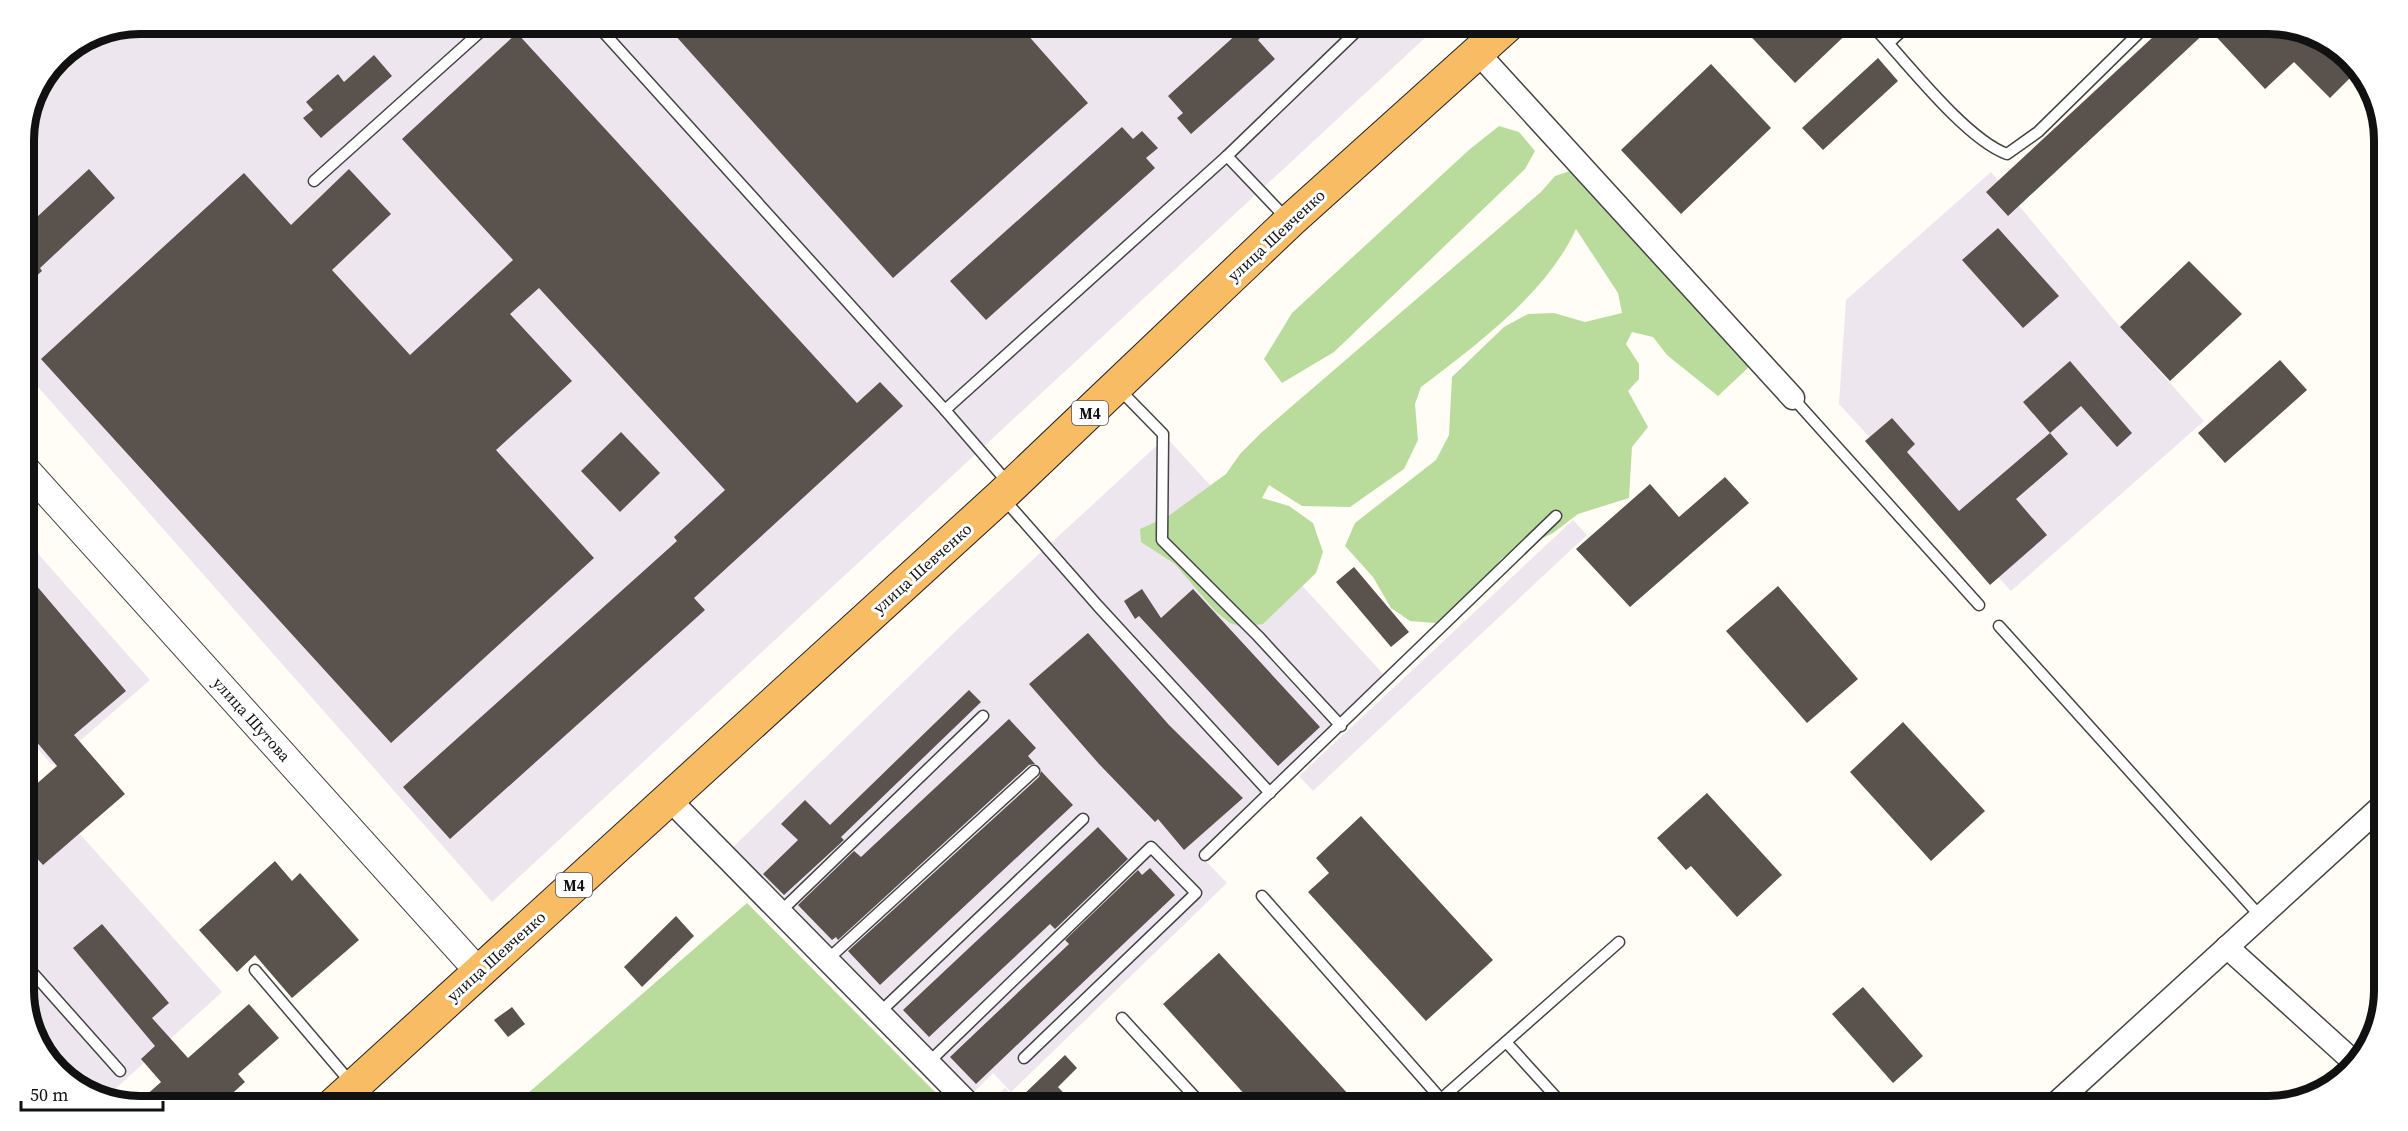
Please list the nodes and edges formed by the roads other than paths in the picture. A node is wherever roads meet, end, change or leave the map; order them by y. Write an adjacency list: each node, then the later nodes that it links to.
1 (478, 34): 11 (lane)
2 (605, 34): 15 (lane)
3 (1354, 34): 10 (lane)
4 (1498, 34): 9 (highway, улица Шевченко / M4)
5 (1880, 34): 8 (lane)
6 (1898, 34): 8 (lane)
7 (2138, 34): 8 (lane)
8 (1889, 43)
9 (1478, 53): 12 (highway, улица Шевченко / M4); 14 (street)
10 (1227, 156): 12 (lane); 15 (lane)
11 (314, 181)
12 (1290, 221): 13 (highway, улица Шевченко / M4)
13 (1117, 388): 17 (highway, улица Шевченко / M4); 22 (lane)
14 (1792, 398): 19 (lane)
15 (945, 410): 17 (lane)
16 (35, 479): 36 (street, улица Шутова)
17 (1006, 491): 24 (lane); 25 (highway, улица Шевченко / M4)
18 (1556, 516): 22 (lane)
19 (1979, 605)
20 (1999, 626): 31 (lane)
21 (983, 716): 30 (lane)
22 (1341, 726): 24 (lane)
23 (1034, 771): 34 (lane)
24 (1269, 793): 28 (lane)
25 (669, 799): 30 (street); 36 (highway, улица Шевченко / M4)
26 (2374, 813): 31 (street)
27 (1083, 819): 38 (lane)
28 (1205, 855)
29 (1262, 896): 49 (lane)
30 (780, 912): 34 (street)
31 (2260, 916): 33 (street)
32 (1619, 942): 40 (lane)
33 (2227, 947): 42 (street); 52 (street)
34 (827, 960): 38 (street)
35 (255, 970): 45 (lane)
36 (479, 972): 46 (highway, улица Шевченко / M4)
37 (35, 975): 44 (lane)
38 (879, 1014): 43 (street)
39 (1122, 1018): 48 (lane)
40 (1506, 1042): 50 (lane); 51 (lane)
41 (1024, 1058): 43 (lane)
42 (2349, 1058)
43 (927, 1063): 47 (street)
44 (120, 1071)
45 (341, 1096)
46 (343, 1096)
47 (961, 1096)
48 (1194, 1096)
49 (1431, 1096)
50 (1445, 1096)
51 (1555, 1096)
52 (2064, 1096)

